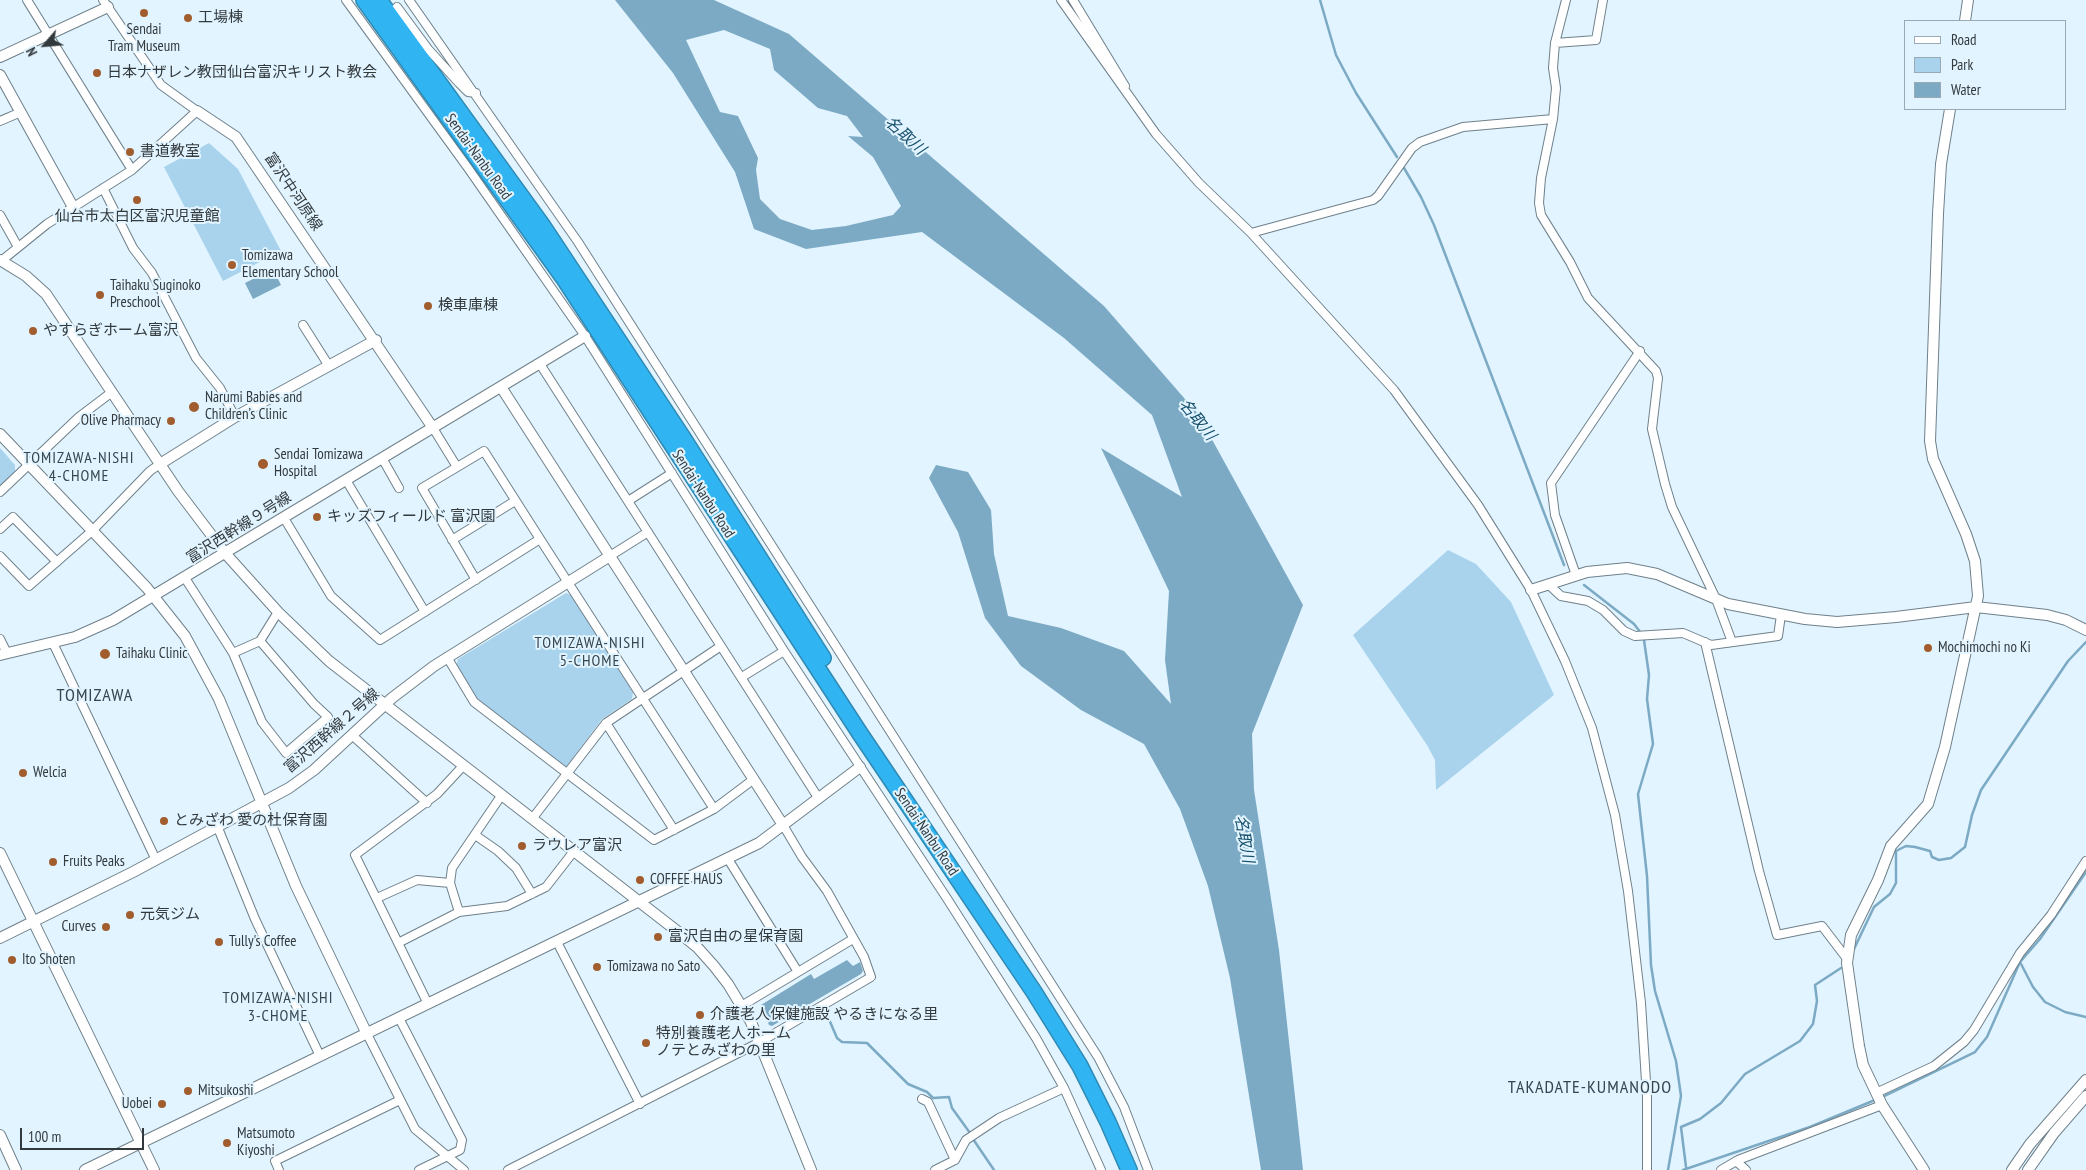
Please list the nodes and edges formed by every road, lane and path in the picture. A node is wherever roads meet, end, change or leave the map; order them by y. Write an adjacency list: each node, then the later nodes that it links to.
1 (27, 0): 14 (street)
2 (346, 0): 33 (street)
3 (364, 0): 123 (highway, Sendai-Nanbu Road)
4 (379, 0): 123 (highway, Sendai-Nanbu Road)
5 (409, 0): 18 (street)
6 (1061, 0): 19 (street)
7 (1073, 0): 19 (street)
8 (1566, 0): 15 (street)
9 (1603, 0): 15 (street)
10 (1968, 0): 13 (street)
11 (105, 4): 14 (street); 21 (street)
12 (395, 5): 18 (street)
13 (1965, 20)
14 (49, 35): 16 (street); 25 (street)
15 (1555, 43): 23 (street)
16 (0, 57)
17 (0, 75): 22 (street)
18 (476, 93): 154 (street)
19 (1133, 104): 29 (street)
20 (1950, 110): 71 (street)
21 (197, 111): 25 (street); 34 (street, 富沢中河原線)
22 (21, 112): 24 (street); 27 (street)
23 (1553, 119): 29 (street); 35 (street)
24 (0, 121)
25 (132, 170): 26 (street)
26 (103, 188): 27 (street); 40 (street)
27 (73, 208): 30 (street)
28 (0, 215): 30 (street)
29 (1251, 233): 68 (street)
30 (18, 247): 31 (street)
31 (0, 261): 39 (street)
32 (303, 325): 37 (street)
33 (585, 336): 36 (street, 富沢西幹線９号線); 47 (street)
34 (376, 340): 37 (street); 41 (street, 富沢中河原線)
35 (1640, 351): 63 (street); 70 (street)
36 (540, 364): 38 (street, 富沢西幹線９号線); 51 (street)
37 (329, 366): 40 (street)
38 (501, 387): 41 (street, 富沢西幹線９号線); 61 (street)
39 (112, 392): 44 (street); 45 (street)
40 (235, 417): 45 (street)
41 (433, 428): 43 (street, 富沢西幹線９号線); 46 (street)
42 (0, 434): 44 (street)
43 (382, 458): 48 (street, 富沢西幹線９号線); 49 (street)
44 (28, 464): 50 (street); 55 (street)
45 (160, 464): 55 (street); 59 (street)
46 (457, 467): 52 (street); 58 (street)
47 (672, 473): 51 (street); 82 (street)
48 (346, 480): 53 (street, 富沢西幹線９号線); 73 (street)
49 (399, 488)
50 (0, 492)
51 (628, 501): 56 (street)
52 (515, 502): 57 (street); 58 (street)
53 (284, 518): 59 (street, 富沢西幹線９号線); 73 (street)
54 (0, 529): 62 (street)
55 (92, 531): 62 (street); 69 (street)
56 (648, 532): 61 (street); 81 (street)
57 (540, 539): 65 (street); 66 (street)
58 (452, 540): 65 (street)
59 (225, 553): 64 (street, 富沢西幹線９号線); 72 (street)
60 (0, 556): 62 (street)
61 (610, 556): 66 (street, 富沢西幹線２号線); 86 (street)
62 (57, 562)
63 (1576, 575): 67 (street); 70 (street)
64 (185, 578): 69 (street, 富沢西幹線９号線); 83 (street)
65 (476, 580): 73 (street)
66 (567, 582): 85 (street, 富沢西幹線２号線); 88 (street)
67 (1548, 584): 68 (street); 78 (street)
68 (1530, 590): 141 (street)
69 (155, 596): 80 (street, 富沢西幹線９号線); 99 (street)
70 (1716, 599): 74 (street); 79 (street)
71 (1976, 607): 74 (street); 75 (street); 121 (street)
72 (278, 612): 77 (street); 89 (street)
73 (425, 612)
74 (1781, 615): 79 (street)
75 (2086, 630)
76 (0, 639): 84 (street)
77 (260, 641): 83 (street); 83 (street)
78 (1705, 642): 79 (street); 121 (street)
79 (1732, 642)
80 (53, 643): 84 (street, 富沢西幹線９号線); 109 (street)
81 (721, 646): 86 (street); 87 (street)
82 (784, 651): 87 (street); 93 (street)
83 (233, 653)
84 (4, 654)
85 (447, 657): 89 (street, 富沢西幹線２号線); 94 (street)
86 (684, 671): 88 (street); 95 (street)
87 (742, 677): 97 (street)
88 (642, 698): 90 (street); 100 (street)
89 (385, 706): 91 (street, 富沢西幹線２号線); 92 (street)
90 (606, 723): 94 (street); 104 (street)
91 (353, 736): 98 (street); 99 (street, 富沢西幹線２号線)
92 (462, 766): 96 (street); 98 (street)
93 (860, 767): 97 (street); 131 (street)
94 (566, 773): 101 (street); 104 (street)
95 (754, 778): 100 (street); 102 (street)
96 (501, 796): 101 (street); 105 (street)
97 (819, 799): 102 (street)
98 (427, 803): 113 (street)
99 (262, 804): 103 (street, 富沢西幹線２号線); 127 (street)
100 (714, 809): 104 (street)
101 (532, 820): 106 (street)
102 (783, 824): 108 (street); 118 (street)
103 (218, 828): 109 (street, 富沢西幹線２号線); 129 (street)
104 (674, 830)
105 (475, 835): 111 (street); 112 (street)
106 (574, 851): 112 (street); 114 (street)
107 (0, 853): 116 (street)
108 (728, 859): 114 (street); 122 (street)
109 (156, 860): 116 (street, 富沢西幹線２号線)
110 (2086, 862): 134 (street)
111 (450, 883): 113 (street); 115 (street)
112 (532, 894): 115 (street)
113 (377, 898): 120 (street)
114 (638, 902): 119 (street); 125 (street)
115 (459, 912): 120 (street)
116 (34, 923): 117 (street, 富沢西幹線２号線); 138 (street)
117 (0, 938)
118 (853, 939): 122 (street); 128 (street)
119 (557, 942): 124 (street); 136 (street)
120 (398, 943): 124 (street)
121 (1848, 960): 134 (street)
122 (798, 972): 125 (street)
123 (1034, 992): 153 (highway, Sendai-Nanbu Road)
124 (428, 1004): 126 (street)
125 (743, 1005): 128 (street)
126 (400, 1018): 127 (street); 139 (street)
127 (367, 1034): 129 (street); 135 (street)
128 (760, 1042): 136 (street); 150 (street)
129 (320, 1056): 138 (street)
130 (2086, 1080): 160 (street)
131 (1064, 1088): 140 (street); 152 (street)
132 (2086, 1096): 161 (street)
133 (922, 1099): 140 (street)
134 (1879, 1099): 142 (street); 159 (street)
135 (400, 1100): 139 (street); 146 (street)
136 (640, 1104): 149 (street)
137 (0, 1135): 143 (street)
138 (140, 1144): 144 (street); 145 (street)
139 (447, 1157): 147 (street); 148 (street)
140 (956, 1160): 151 (street)
141 (1647, 1160): 155 (street); 156 (street)
142 (1736, 1161): 157 (street); 158 (street)
143 (16, 1170)
144 (85, 1170)
145 (154, 1170)
146 (280, 1170)
147 (419, 1170)
148 (464, 1170)
149 (508, 1170)
150 (811, 1170)
151 (936, 1170)
152 (1101, 1170)
153 (1129, 1170)
154 (1148, 1170)
155 (1647, 1170)
156 (1651, 1170)
157 (1721, 1170)
158 (1746, 1170)
159 (1924, 1170)
160 (2012, 1170)
161 (2028, 1170)

